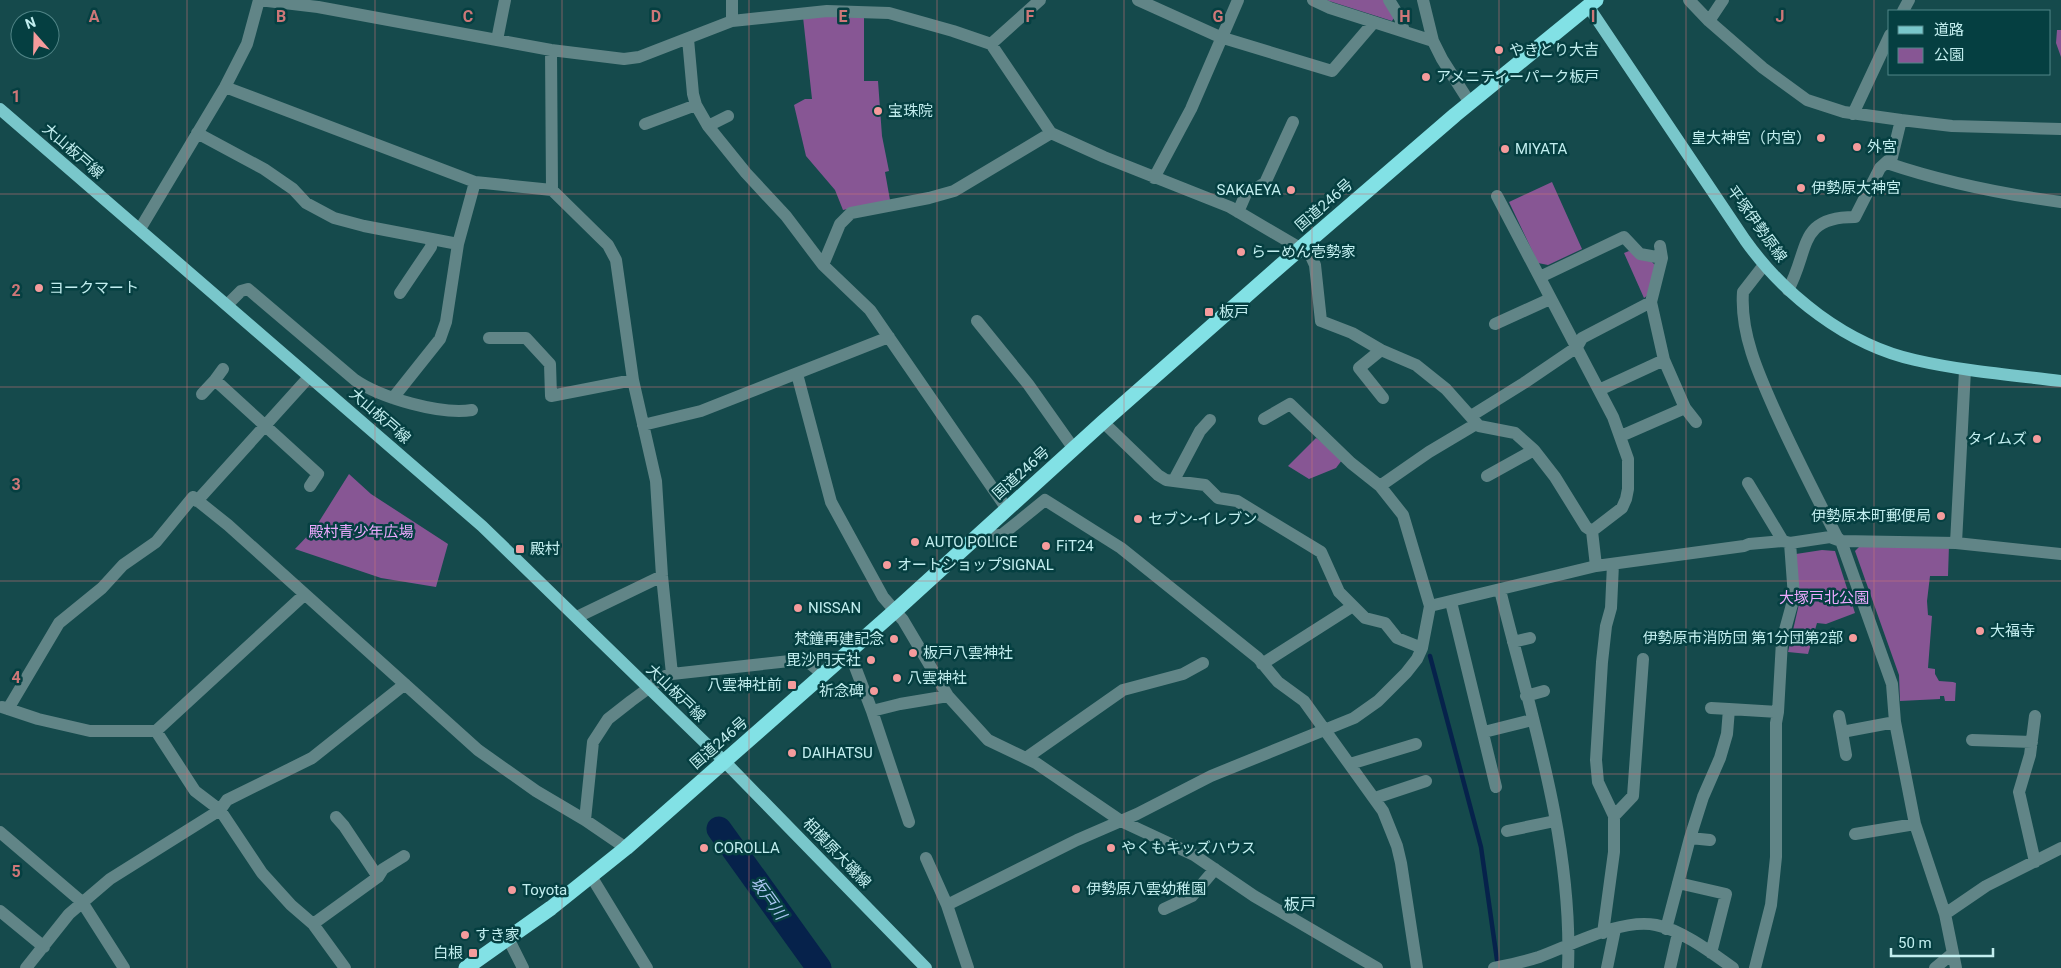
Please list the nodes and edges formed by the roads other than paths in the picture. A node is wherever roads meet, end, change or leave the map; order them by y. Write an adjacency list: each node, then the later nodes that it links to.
1 (259, 0): 23 (street); 28 (street)
2 (505, 0): 23 (street)
3 (732, 0): 17 (street)
4 (794, 0): 16 (street)
5 (890, 0): 15 (street)
6 (1040, 0): 26 (street)
7 (1138, 0): 21 (street)
8 (1238, 0): 21 (street)
9 (1313, 0): 19 (street)
10 (1389, 0): 20 (street)
11 (1423, 0): 25 (street)
12 (1689, 0): 18 (street)
13 (1723, 0): 18 (street)
14 (1589, 2): 29 (highway, 国道246号); 53 (main road, 平塚伊勢原線)
15 (889, 13): 16 (street); 26 (street)
16 (794, 14): 17 (street)
17 (732, 21): 22 (street)
18 (1709, 21): 32 (street)
19 (1374, 22): 20 (street); 21 (street)
20 (1404, 31): 25 (street)
21 (1220, 37): 42 (street)
22 (688, 38): 27 (street); 30 (street)
23 (497, 40): 27 (street)
24 (1888, 40): 32 (street)
25 (1433, 41): 29 (street)
26 (991, 44): 40 (street)
27 (551, 50): 44 (street)
28 (225, 87): 39 (street); 43 (street)
29 (1470, 104): 51 (highway, 国道246号)
30 (696, 105): 36 (street); 37 (street)
31 (0, 109): 48 (main road, 大山板戸線)
32 (1853, 114): 34 (street)
33 (728, 116): 37 (street)
34 (1900, 120): 38 (street); 41 (street)
35 (1293, 122): 47 (street)
36 (645, 124)
37 (708, 126): 52 (street)
38 (2061, 129)
39 (197, 132): 48 (street); 49 (street)
40 (1051, 133): 42 (street); 52 (street)
41 (1887, 163): 46 (street); 55 (street)
42 (1154, 178): 47 (street)
43 (475, 182): 44 (street); 50 (street)
44 (552, 190): 70 (street)
45 (1497, 196): 54 (street)
46 (2061, 202)
47 (1238, 212): 51 (street)
48 (140, 229): 59 (main road, 大山板戸線)
49 (432, 239): 50 (street); 56 (street)
50 (458, 244): 74 (street)
51 (1301, 248): 65 (street); 81 (highway, 国道246号)
52 (823, 265): 63 (street)
53 (1764, 265): 55 (main road, 平塚伊勢原線); 97 (street)
54 (1540, 277): 57 (street); 58 (street)
55 (1788, 290): 67 (main road, 平塚伊勢原線)
56 (400, 293)
57 (1550, 298): 61 (street); 64 (street)
58 (1651, 302): 64 (street); 66 (street)
59 (227, 305): 69 (main road, 大山板戸線); 74 (street)
60 (977, 321): 86 (street)
61 (1495, 324)
62 (489, 338): 70 (street)
63 (889, 338): 68 (street); 94 (street)
64 (1576, 347): 72 (street); 80 (street)
65 (1380, 350): 75 (street); 80 (street)
66 (1664, 360): 72 (street); 76 (street)
67 (1965, 370): 71 (main road, 平塚伊勢原線); 99 (street)
68 (797, 374): 84 (street); 109 (street)
69 (309, 377): 83 (street); 110 (main road, 大山板戸線)
70 (633, 380): 84 (street)
71 (2061, 381)
72 (1599, 390): 85 (street)
73 (202, 394): 83 (street)
74 (393, 398): 77 (street)
75 (1382, 398)
76 (1685, 408): 82 (street); 85 (street)
77 (472, 410)
78 (1264, 419): 92 (street)
79 (1210, 420): 89 (street)
80 (1473, 420): 87 (street); 92 (street)
81 (1103, 422): 86 (highway, 国道246号); 89 (street)
82 (1696, 422)
83 (266, 425): 91 (street); 93 (street)
84 (643, 425): 103 (street)
85 (1621, 436): 96 (street)
86 (1074, 449): 94 (highway, 国道246号)
87 (1534, 450): 88 (street); 96 (street)
88 (1487, 476)
89 (1174, 480): 107 (street)
90 (1748, 483): 98 (street)
91 (310, 486)
92 (1380, 486): 108 (street)
93 (197, 501): 105 (street); 125 (street)
94 (1007, 509): 95 (highway, 国道246号)
95 (986, 528): 109 (highway, 国道246号); 117 (street)
96 (1592, 531): 102 (street)
97 (1841, 541): 98 (street); 99 (street); 133 (street)
98 (1787, 542): 101 (street); 129 (street)
99 (1956, 543): 100 (street)
100 (2061, 554)
101 (1613, 564): 102 (street); 149 (street)
102 (1596, 566): 104 (street)
103 (662, 576): 110 (street); 118 (street)
104 (1500, 590): 106 (street); 112 (street)
105 (304, 595): 120 (street); 134 (street)
106 (1451, 602): 108 (street); 136 (street)
107 (1353, 606): 113 (street); 117 (street)
108 (1430, 606): 113 (street)
109 (895, 611): 114 (highway, 国道246号); 123 (street)
110 (577, 617): 121 (main road, 大山板戸線)
111 (1530, 638): 112 (street)
112 (1513, 642): 124 (street)
113 (1422, 648): 135 (street)
114 (848, 651): 119 (highway, 国道246号); 128 (street)
115 (1643, 659): 149 (street)
116 (1203, 663): 142 (street)
117 (1262, 664): 135 (street)
118 (672, 674): 119 (street); 121 (street)
119 (823, 675): 143 (highway, 国道246号)
120 (405, 684): 148 (street); 151 (street)
121 (648, 689): 143 (main road, 大山板戸線); 151 (street)
122 (1544, 691): 124 (street)
123 (948, 696): 128 (street); 142 (street)
124 (1526, 696): 132 (street)
125 (4, 708): 134 (street)
126 (1711, 708): 127 (street)
127 (1729, 709): 129 (street); 159 (street)
128 (872, 711): 154 (street)
129 (1778, 712): 198 (street)
130 (1839, 716): 137 (street)
131 (2035, 716): 140 (street)
132 (1532, 720): 136 (street); 153 (street)
133 (1895, 722): 137 (street); 155 (street)
134 (156, 731): 148 (street)
135 (1326, 731): 144 (street); 152 (street)
136 (1484, 732): 146 (street)
137 (1842, 732): 141 (street)
138 (1972, 740): 140 (street)
139 (1412, 742): 144 (street)
140 (2032, 742): 165 (street)
141 (1846, 755)
142 (1026, 758): 152 (street)
143 (725, 762): 161 (highway, 国道246号); 189 (main road, 相模原大磯線)
144 (1350, 764): 147 (street)
145 (1419, 787): 147 (street)
146 (1496, 787)
147 (1375, 798): 192 (street)
148 (220, 810): 170 (street); 175 (street)
149 (1614, 816): 176 (street)
150 (336, 817): 168 (street)
151 (585, 820): 161 (street)
152 (1121, 821): 166 (street); 171 (street)
153 (1554, 821): 156 (street); 179 (street)
154 (909, 822)
155 (1915, 824): 158 (street); 174 (street)
156 (1507, 831)
157 (0, 832): 170 (street)
158 (1855, 834)
159 (1690, 838): 160 (street); 169 (street)
160 (1710, 840)
161 (626, 848): 167 (highway, 国道246号)
162 (2061, 848): 165 (street)
163 (404, 856): 168 (street)
164 (926, 858): 171 (street)
165 (2035, 862): 174 (street)
166 (1215, 869): 172 (street); 191 (street)
167 (591, 876): 178 (highway, 国道246号); 188 (street)
168 (378, 877): 175 (street)
169 (1678, 883): 177 (street); 181 (street)
170 (82, 902): 180 (street); 184 (street)
171 (947, 905): 190 (street)
172 (1164, 909)
173 (0, 911): 180 (street)
174 (1945, 914): 182 (street)
175 (313, 924): 185 (street)
176 (1609, 931): 177 (street); 179 (street); 195 (street)
177 (1672, 931): 181 (street); 196 (street)
178 (508, 938): 186 (highway, 国道246号); 187 (street)
179 (1569, 946): 193 (street); 194 (street)
180 (44, 947): 183 (street)
181 (1711, 953): 197 (street)
182 (1953, 953): 199 (street); 200 (street)
183 (26, 968)
184 (124, 968)
185 (345, 968)
186 (466, 968)
187 (523, 968)
188 (647, 968)
189 (926, 968)
190 (968, 968)
191 (1377, 968)
192 (1417, 968)
193 (1494, 968)
194 (1568, 968)
195 (1607, 968)
196 (1670, 968)
197 (1733, 968)
198 (1755, 968)
199 (1935, 968)
200 (1956, 968)

